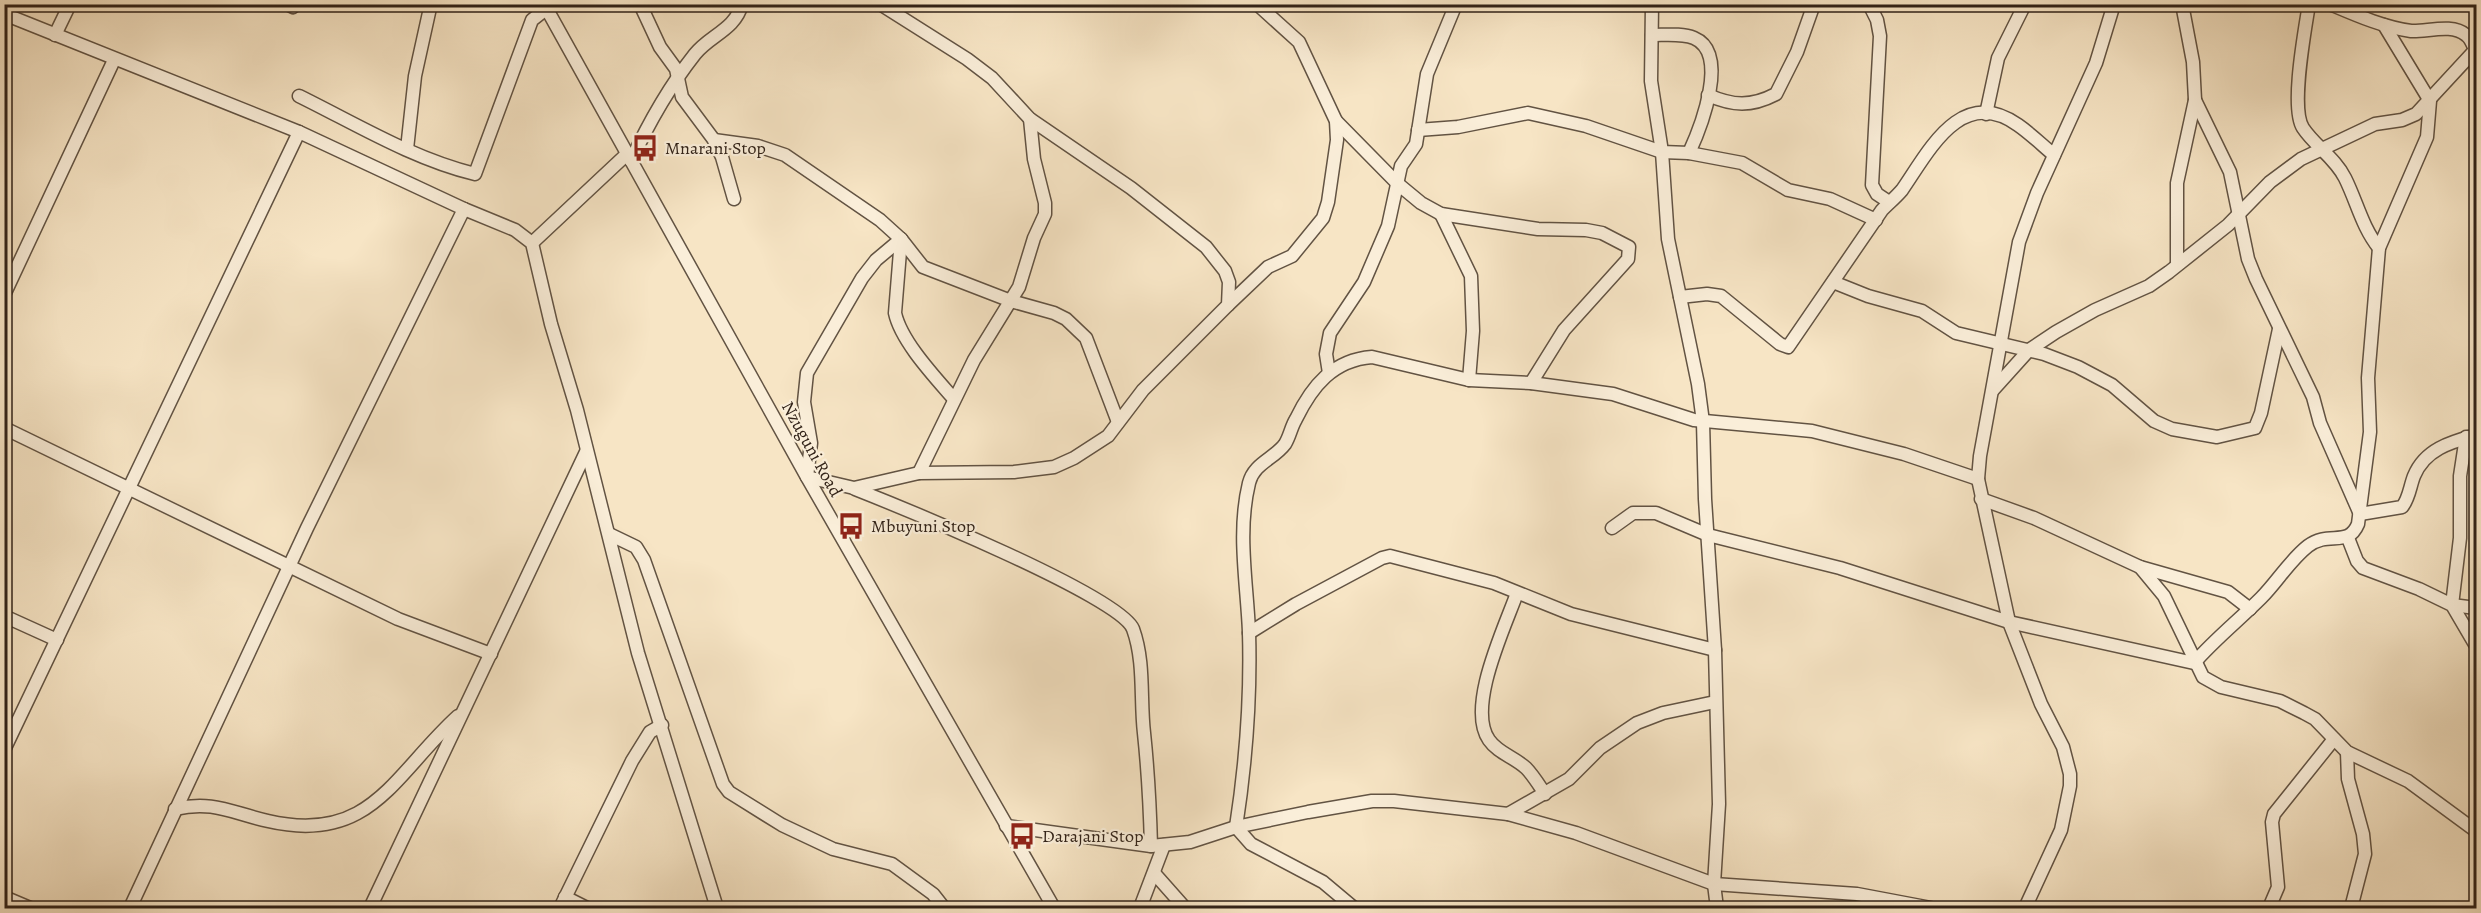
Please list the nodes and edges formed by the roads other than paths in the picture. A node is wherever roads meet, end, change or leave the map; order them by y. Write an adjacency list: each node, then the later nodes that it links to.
1 (70, 4): 22 (street)
2 (287, 4): 3 (street)
3 (296, 4)
4 (640, 4): 25 (street)
5 (742, 4): 25 (street)
6 (880, 4): 31 (street)
7 (1257, 4): 32 (street)
8 (1456, 4): 33 (street)
9 (1652, 4): 21 (street)
10 (1814, 4): 26 (street)
11 (1869, 4): 44 (street)
12 (2025, 4): 30 (street)
13 (2114, 4): 40 (street)
14 (2182, 4): 28 (street)
15 (2308, 4): 36 (street)
16 (2331, 4): 20 (street)
17 (547, 6): 37 (street); 41 (street, Nzuguni Road)
18 (430, 8): 37 (street)
19 (4, 14): 22 (street)
20 (2384, 24): 23 (street); 29 (street)
21 (1652, 34): 26 (street); 38 (street)
22 (55, 35): 24 (street)
23 (2476, 50): 29 (street)
24 (114, 60): 34 (street); 54 (street)
25 (679, 76): 35 (street); 41 (street)
26 (1708, 95): 39 (street)
27 (299, 96): 37 (street)
28 (2195, 100): 46 (street); 52 (street)
29 (2430, 101): 36 (street); 51 (street)
30 (1986, 114): 40 (street); 44 (street)
31 (1030, 119): 56 (street); 57 (street)
32 (1336, 121): 42 (street); 57 (street)
33 (1418, 130): 38 (street); 42 (street)
34 (299, 132): 45 (street); 74 (street)
35 (714, 140): 43 (street); 49 (street)
36 (2319, 148): 46 (street); 51 (street)
37 (407, 149)
38 (1662, 152): 39 (street); 55 (street)
39 (1689, 153): 48 (street)
40 (2054, 155): 59 (street)
41 (629, 157): 50 (street); 72 (street, Nzuguni Road)
42 (1398, 184): 47 (street); 61 (street)
43 (734, 199)
44 (1889, 202): 48 (street)
45 (464, 209): 50 (street); 82 (street)
46 (2238, 213): 52 (street); 58 (street)
47 (1441, 214): 62 (street); 63 (street)
48 (1876, 220): 53 (street)
49 (901, 239): 56 (street); 65 (street); 72 (street)
50 (532, 243): 70 (street)
51 (2379, 248): 77 (street)
52 (2177, 263): 60 (street)
53 (1833, 282): 55 (street); 59 (street)
54 (4, 295)
55 (1680, 297): 67 (street)
56 (1011, 302): 65 (street); 66 (street)
57 (1228, 305): 66 (street)
58 (2279, 329): 60 (street); 77 (street)
59 (2000, 345): 60 (street); 64 (street)
60 (2029, 350): 64 (street)
61 (1329, 373): 62 (street); 90 (street)
62 (1469, 380): 63 (street)
63 (1531, 383): 67 (street)
64 (1993, 390): 73 (street)
65 (953, 398): 71 (street)
66 (1118, 422): 71 (street)
67 (1703, 422): 73 (street); 80 (street)
68 (4, 428): 74 (street)
69 (2471, 436): 77 (street); 85 (street)
70 (586, 452): 79 (street); 94 (street)
71 (919, 473): 75 (street)
72 (807, 477): 75 (street); 105 (street, Nzuguni Road)
73 (1978, 479): 76 (street)
74 (129, 488): 82 (street); 91 (street)
75 (854, 488): 109 (street)
76 (1982, 499): 83 (street); 89 (street)
77 (2360, 514): 81 (street)
78 (1612, 528): 80 (street)
79 (609, 534): 98 (street); 119 (street)
80 (1708, 535): 89 (street); 93 (street)
81 (2348, 538): 85 (street); 87 (street)
82 (289, 566): 94 (street); 103 (street)
83 (2139, 567): 87 (street); 95 (street)
84 (1517, 593): 90 (street); 93 (street); 102 (street)
85 (2452, 605): 86 (street); 92 (street)
86 (2476, 608)
87 (2250, 609): 95 (street)
88 (4, 616): 91 (street)
89 (2009, 621): 95 (street); 126 (street)
90 (1249, 633): 106 (street)
91 (57, 640): 100 (street)
92 (2476, 646)
93 (1715, 650): 96 (street)
94 (491, 654): 97 (street)
95 (2194, 663): 99 (street)
96 (1715, 702): 102 (street); 111 (street)
97 (464, 711): 103 (street); 116 (street)
98 (662, 725): 113 (street); 118 (street)
99 (2334, 739): 101 (street); 127 (street)
100 (4, 750)
101 (2348, 752): 107 (street); 128 (street)
102 (1545, 794): 104 (street)
103 (176, 809): 115 (street)
104 (1508, 814): 106 (street); 111 (street)
105 (1006, 826): 109 (street); 120 (street, Nzuguni Road)
106 (1236, 827): 108 (street); 123 (street)
107 (2476, 831)
108 (1164, 845): 109 (street); 110 (street)
109 (1151, 846)
110 (1154, 873): 121 (street); 122 (street)
111 (1714, 884): 124 (street); 125 (street)
112 (4, 897): 114 (street)
113 (563, 903): 117 (street)
114 (30, 909)
115 (130, 909)
116 (370, 909)
117 (587, 909)
118 (717, 909)
119 (944, 909)
120 (1054, 909)
121 (1140, 909)
122 (1185, 909)
123 (1354, 909)
124 (1717, 909)
125 (1931, 909)
126 (2025, 909)
127 (2269, 909)
128 (2351, 909)

